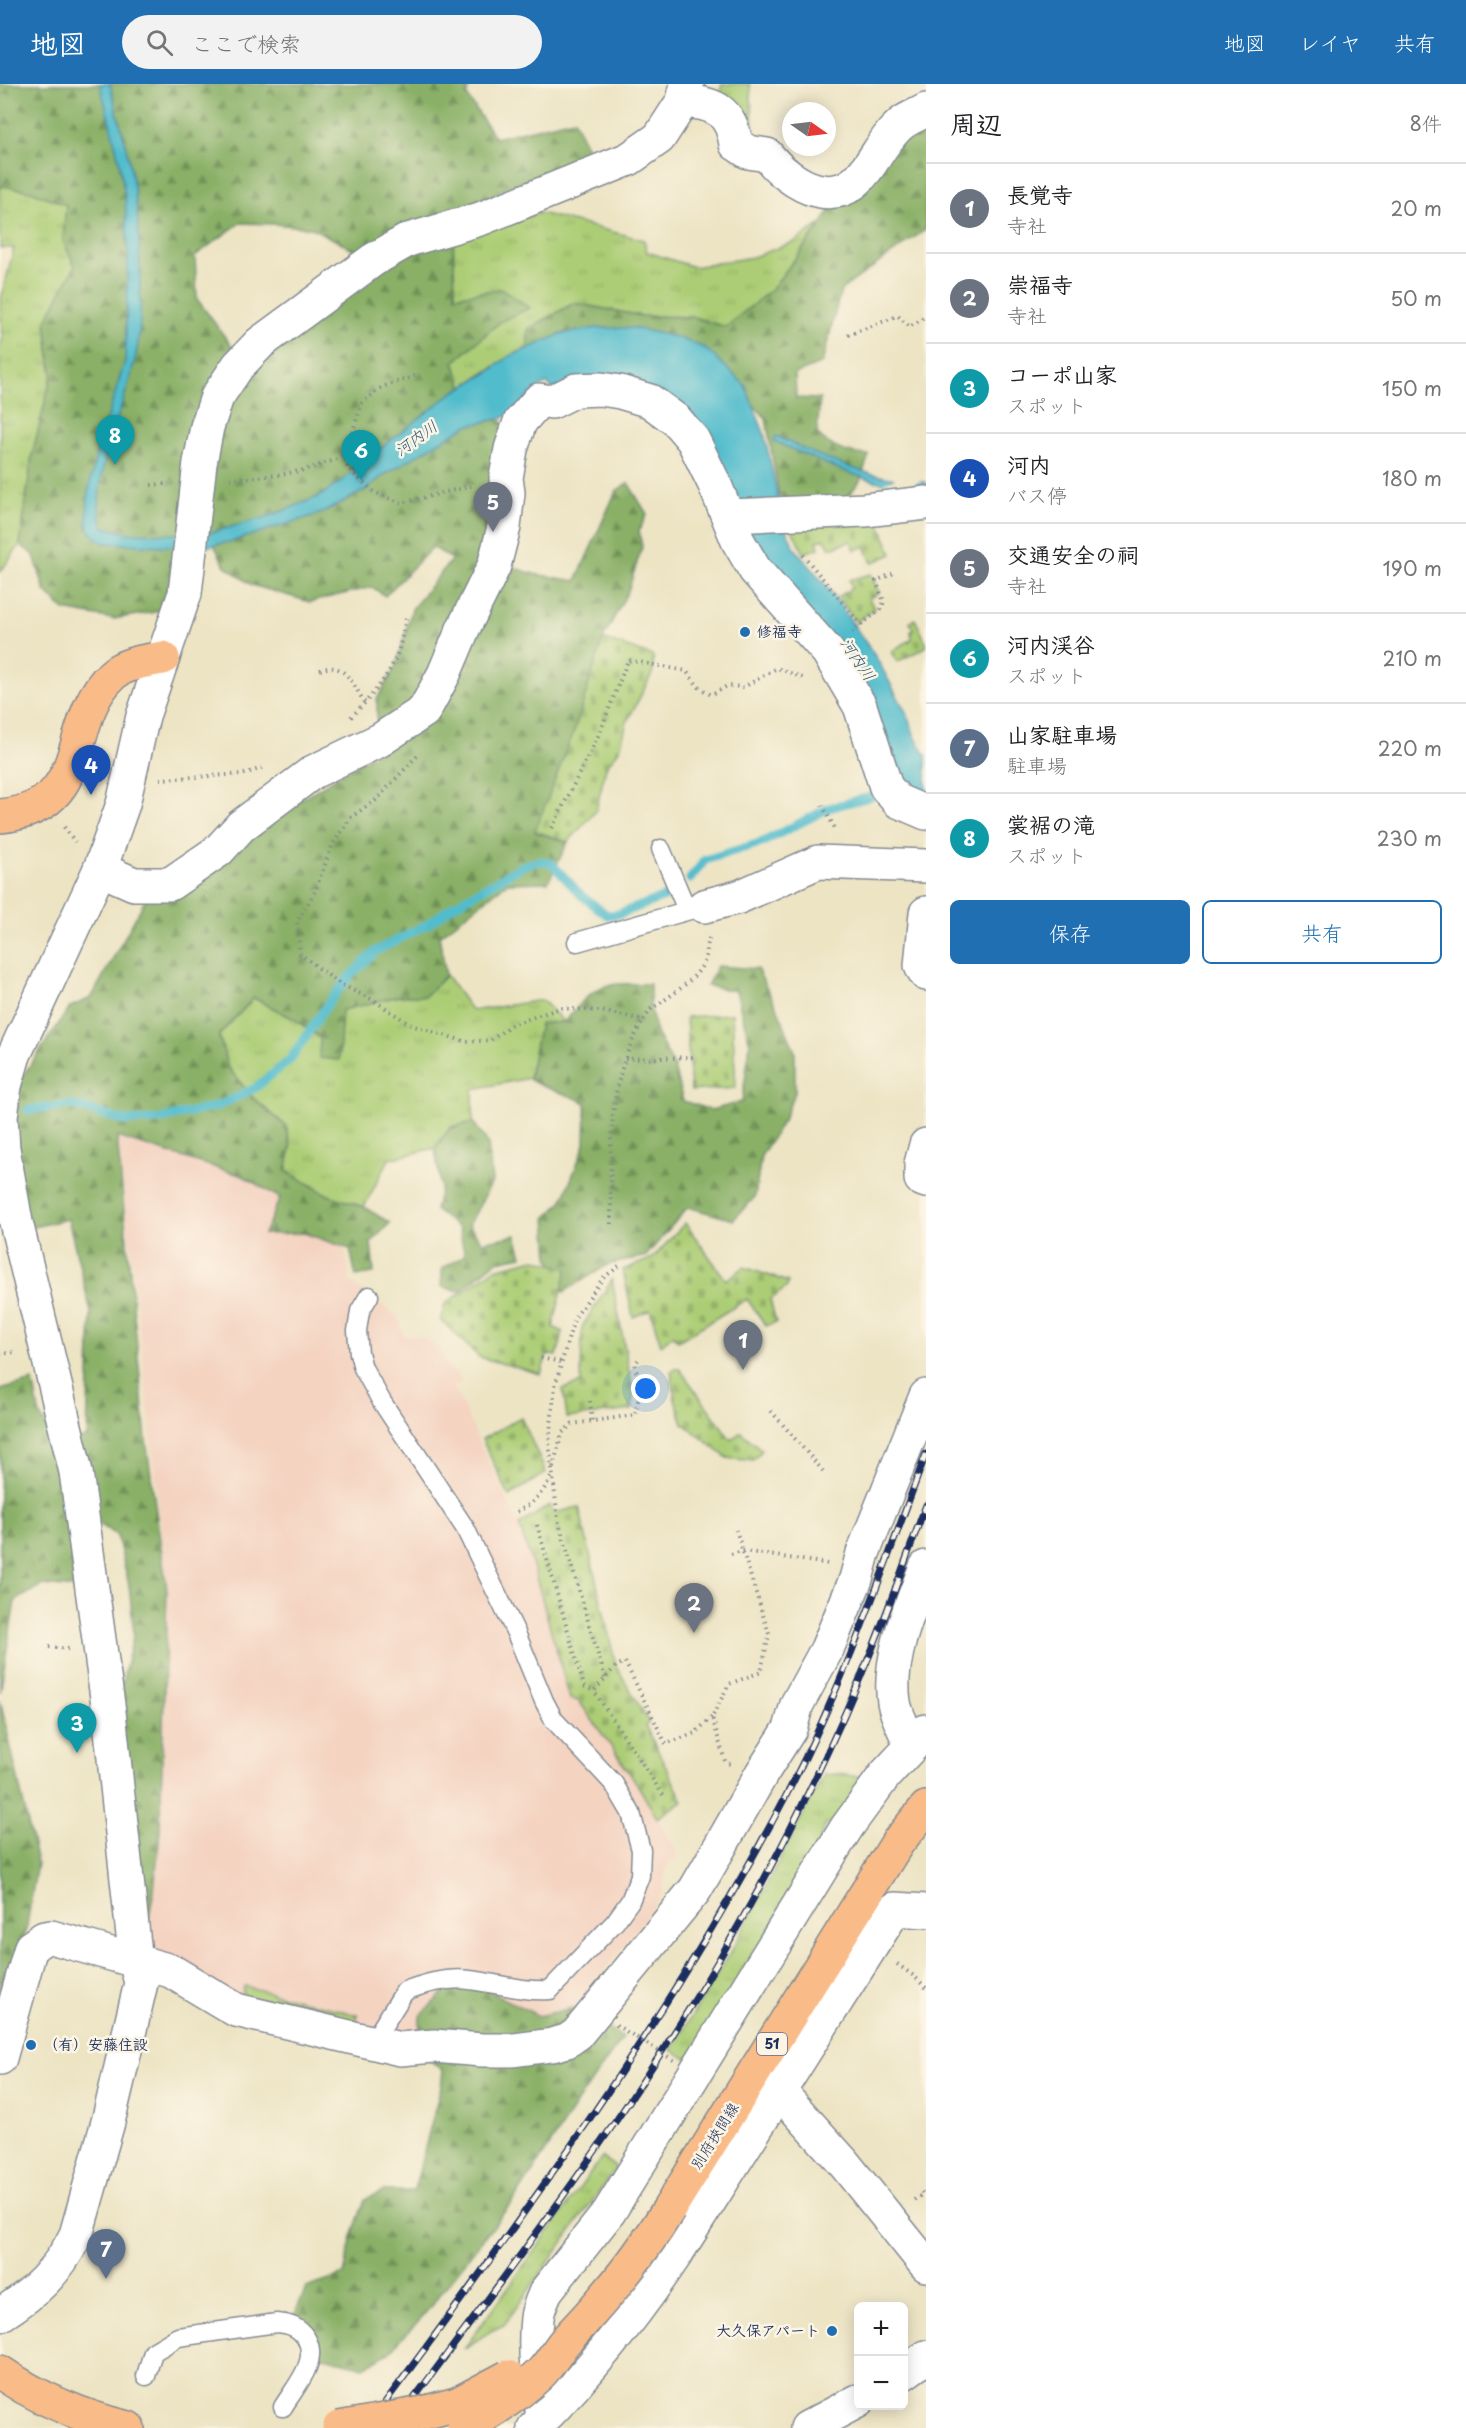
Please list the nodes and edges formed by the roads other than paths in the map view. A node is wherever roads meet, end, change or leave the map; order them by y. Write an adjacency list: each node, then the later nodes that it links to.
1 (685, 92): 2 (street); 5 (street, bridge)
2 (926, 110)
3 (926, 503): 4 (street)
4 (731, 516): 6 (street); 10 (street)
5 (163, 658): 7 (main road); 10 (street)
6 (926, 813)
7 (0, 816)
8 (661, 849): 12 (lane)
9 (926, 866): 12 (street)
10 (100, 869): 23 (street)
11 (926, 913): 14 (street)
12 (701, 917): 13 (lane)
13 (577, 942)
14 (926, 974)
15 (926, 1145): 16 (street)
16 (926, 1181)
17 (369, 1296): 24 (lane)
18 (926, 1396): 24 (street)
19 (926, 1567): 20 (street)
20 (918, 1738): 36 (street)
21 (926, 1808): 29 (main road, 別府挾間線 / 51, bridge)
22 (926, 1911): 26 (street)
23 (136, 1962): 24 (street); 25 (street); 28 (street)
24 (372, 2043)
25 (0, 2058)
26 (778, 2095): 27 (street); 36 (street)
27 (926, 2265)
28 (0, 2314)
29 (565, 2341): 38 (main road, bridge); 39 (main road, 別府挾間線 / 51, bridge)
30 (926, 2357): 31 (street)
31 (908, 2370)
32 (0, 2372): 37 (main road)
33 (146, 2376): 35 (lane)
34 (854, 2403): 40 (street)
35 (283, 2407)
36 (539, 2423)
37 (128, 2428)
38 (339, 2428)
39 (464, 2428)
40 (807, 2428)

